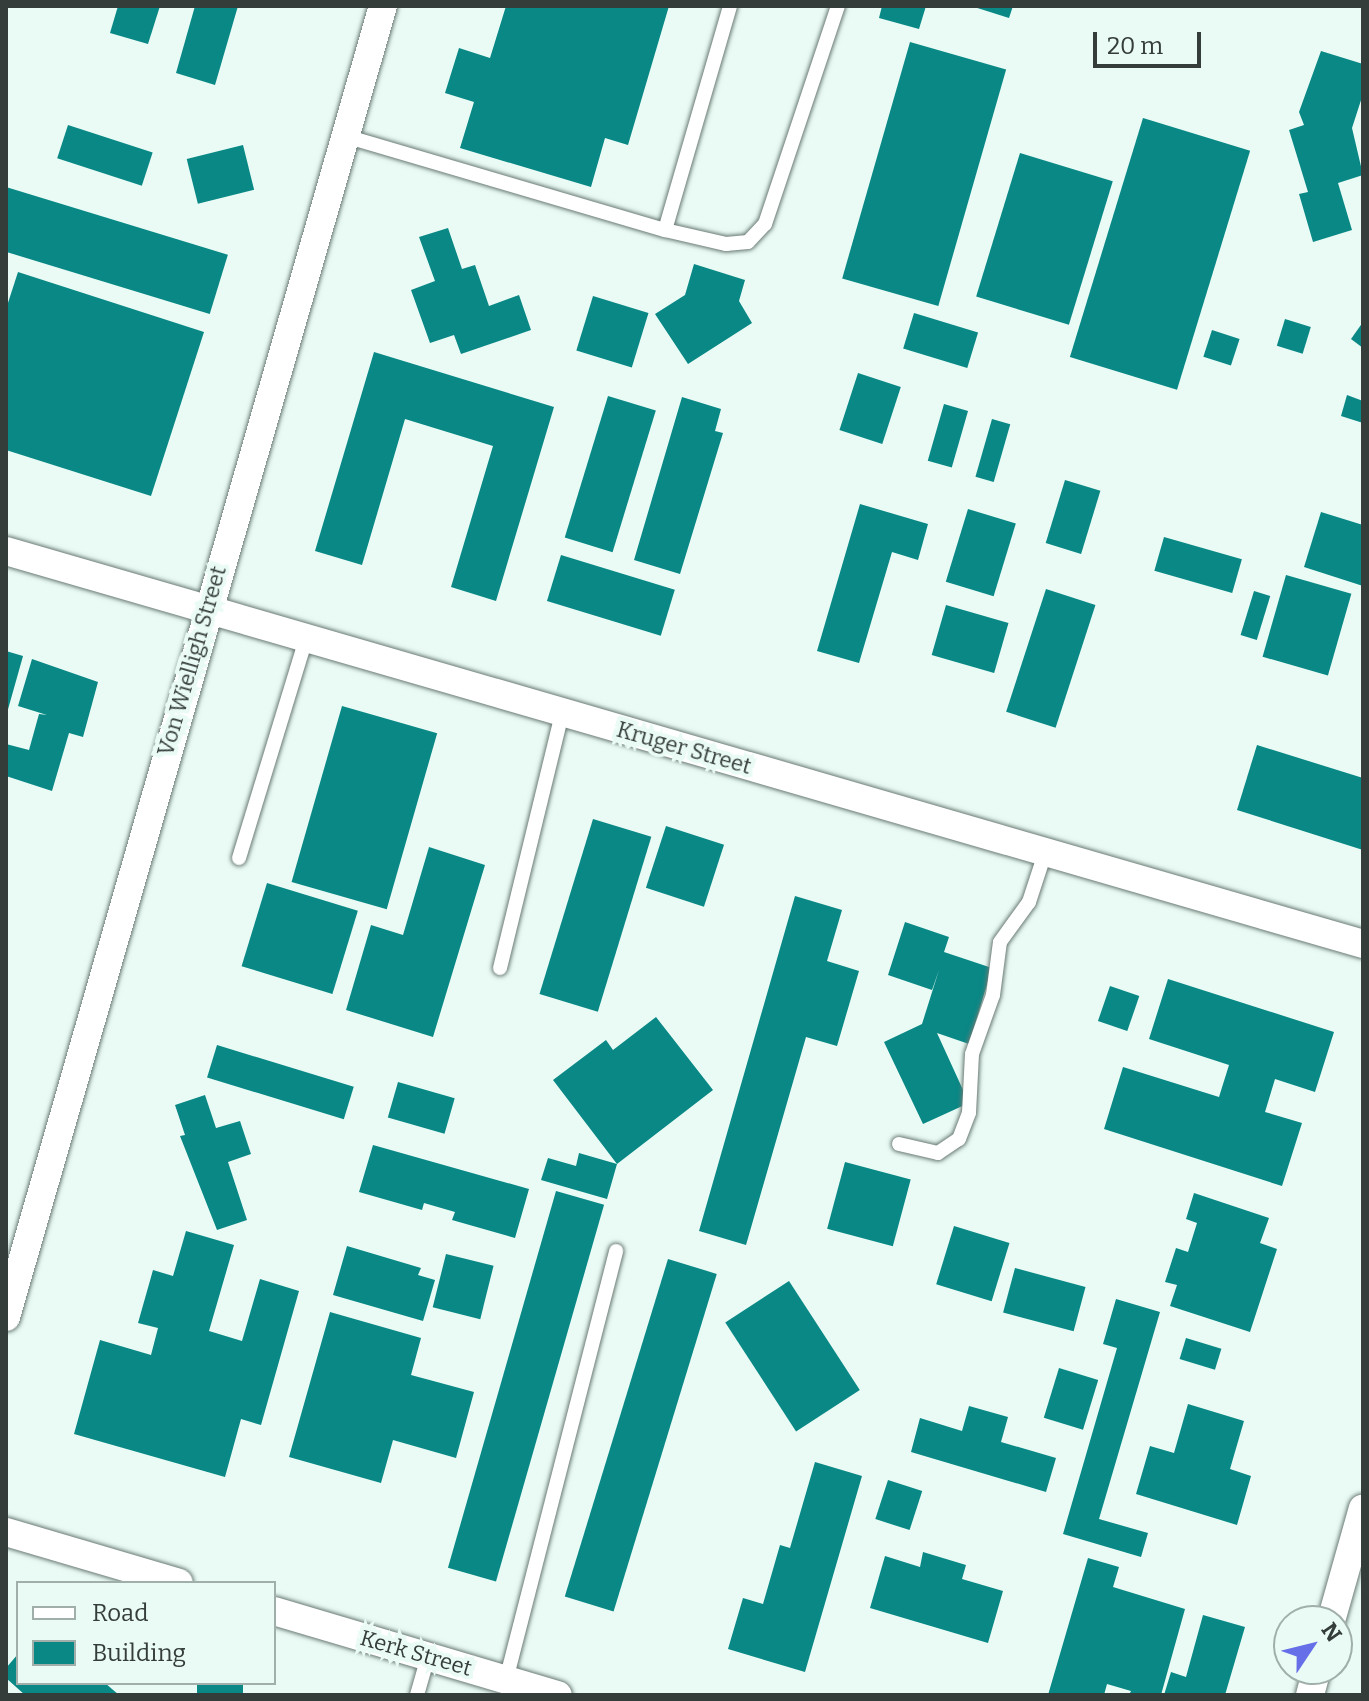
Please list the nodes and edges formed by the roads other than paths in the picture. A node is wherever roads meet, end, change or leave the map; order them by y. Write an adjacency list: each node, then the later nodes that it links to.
1 (383, 6): 4 (street, Von Wielligh Street)
2 (730, 6): 5 (lane)
3 (838, 6): 5 (lane)
4 (345, 136): 5 (lane); 7 (street, Von Wielligh Street)
5 (665, 230)
6 (6, 551): 7 (street, Kruger Street)
7 (206, 610): 8 (street, Kruger Street); 16 (street, Von Wielligh Street)
8 (306, 639): 9 (street, Kruger Street); 11 (lane)
9 (562, 713): 10 (street, Kruger Street); 13 (lane)
10 (1045, 853): 12 (street, Kruger Street); 14 (lane)
11 (239, 858)
12 (1363, 944)
13 (500, 968)
14 (899, 1144)
15 (616, 1251): 23 (lane)
16 (6, 1317)
17 (1363, 1508): 20 (street)
18 (6, 1532): 19 (street)
19 (172, 1581)
20 (1336, 1605)
21 (276, 1612): 22 (street, Kerk Street)
22 (428, 1657): 23 (street, Kerk Street); 24 (lane)
23 (506, 1680): 25 (street, Kerk Street)
24 (417, 1695)
25 (558, 1695)

